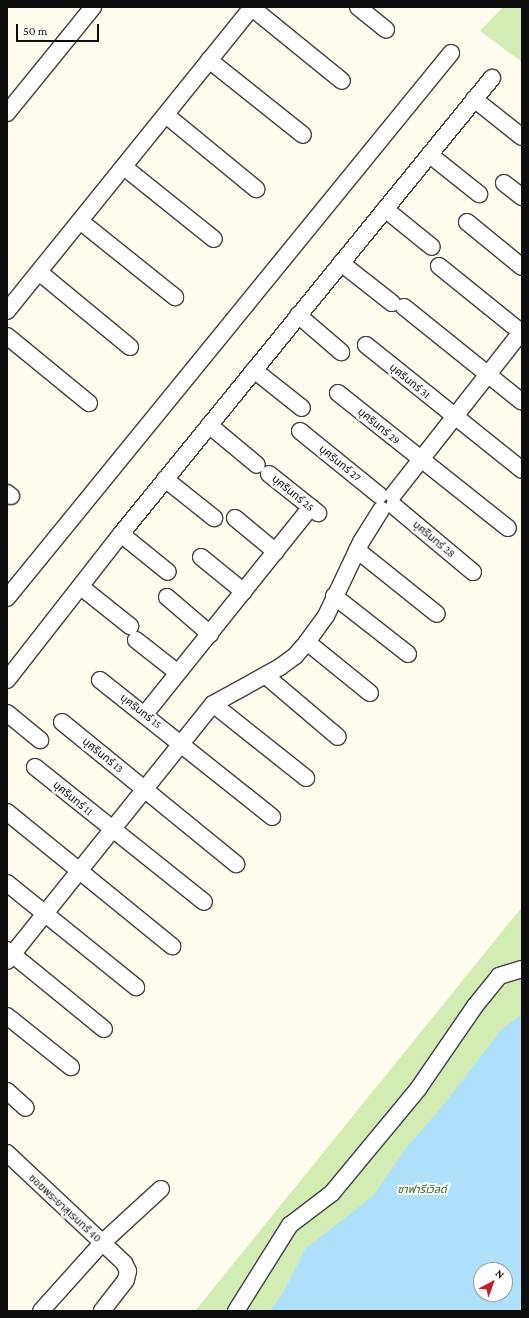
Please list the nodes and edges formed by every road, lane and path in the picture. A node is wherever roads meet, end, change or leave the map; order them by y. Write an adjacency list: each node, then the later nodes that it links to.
1 (94, 7): 10 (street)
2 (252, 7): 6 (street); 8 (street)
3 (358, 7): 4 (street)
4 (386, 30)
5 (451, 53): 63 (street)
6 (209, 60): 11 (street); 12 (street)
7 (492, 78): 9 (street)
8 (342, 81)
9 (474, 99): 13 (street); 14 (street)
10 (7, 113)
11 (166, 115): 15 (street); 17 (street)
12 (303, 135)
13 (522, 137)
14 (430, 154): 18 (street); 20 (street)
15 (124, 167): 21 (street); 23 (street)
16 (504, 183): 19 (street)
17 (256, 189)
18 (479, 194)
19 (522, 197)
20 (385, 209): 24 (street); 25 (street)
21 (80, 221): 28 (street); 29 (street)
22 (467, 222): 27 (street)
23 (214, 239)
24 (432, 247)
25 (341, 263): 31 (street); 38 (street)
26 (439, 266): 32 (street)
27 (522, 267)
28 (39, 272): 30 (street); 35 (street)
29 (175, 297)
30 (7, 311)
31 (298, 315): 36 (street); 37 (street)
32 (522, 332): 38 (street)
33 (7, 336): 41 (street)
34 (366, 345): 43 (street, บุศรินทร์ 31)
35 (130, 347)
36 (341, 352)
37 (254, 370): 42 (street); 44 (street)
38 (486, 375): 40 (street); 43 (street)
39 (338, 393): 46 (street, บุศรินทร์ 29)
40 (522, 402)
41 (89, 403)
42 (302, 408)
43 (454, 416): 46 (street); 47 (street, บุศรินทร์ 31)
44 (208, 425): 48 (street); 55 (street, บุศรินทร์ 25)
45 (300, 431): 49 (street, บุศรินทร์ 27)
46 (420, 459): 49 (street); 52 (street, บุศรินทร์ 29)
47 (522, 470)
48 (165, 479): 50 (street); 53 (street)
49 (387, 501): 54 (street); 58 (street, บุศรินทร์ 28)
50 (214, 518)
51 (235, 518): 55 (street)
52 (508, 528)
53 (121, 534): 57 (street); 59 (street)
54 (357, 550): 61 (street); 64 (street)
55 (276, 552): 60 (street)
56 (201, 557): 60 (street)
57 (168, 572)
58 (473, 572)
59 (81, 586): 68 (street); 70 (street)
60 (244, 592): 65 (street)
61 (334, 596): 66 (street); 67 (street)
62 (167, 597): 65 (street)
63 (7, 598)
64 (437, 614)
65 (210, 634): 68 (street)
66 (307, 642): 69 (street); 72 (street)
67 (408, 654)
68 (178, 673): 75 (street)
69 (266, 676): 73 (street); 77 (street)
70 (7, 680)
71 (100, 680): 75 (street, บุศรินทร์ 15)
72 (370, 693)
73 (213, 704): 79 (street); 81 (street)
74 (7, 713): 78 (street)
75 (145, 714): 79 (street, บุศรินทร์ 15)
76 (62, 722): 82 (street, บุศรินทร์ 13)
77 (338, 736)
78 (40, 740)
79 (181, 743): 82 (street); 84 (street, บุศรินทร์ 15)
80 (35, 767): 85 (street, บุศรินทร์ 11)
81 (306, 778)
82 (144, 788): 85 (street); 86 (street, บุศรินทร์ 13)
83 (7, 812): 87 (street)
84 (272, 817)
85 (112, 829): 87 (street); 89 (street, บุศรินทร์ 11)
86 (236, 864)
87 (79, 870): 90 (street); 91 (street)
88 (7, 883): 90 (street)
89 (204, 902)
90 (45, 913): 92 (street); 94 (street)
91 (172, 946)
92 (9, 955): 96 (street)
93 (522, 969): 105 (street)
94 (136, 986)
95 (7, 1016): 97 (street)
96 (104, 1029)
97 (71, 1067)
98 (7, 1091): 99 (street)
99 (26, 1108)
100 (7, 1153): 102 (street, ซอยพระยาสุเรนทร์ 40)
101 (161, 1189): 102 (street)
102 (102, 1243): 103 (street); 104 (street, ซอยพระยาสุเรนทร์ 40)
103 (41, 1311)
104 (102, 1311)
105 (236, 1311)

